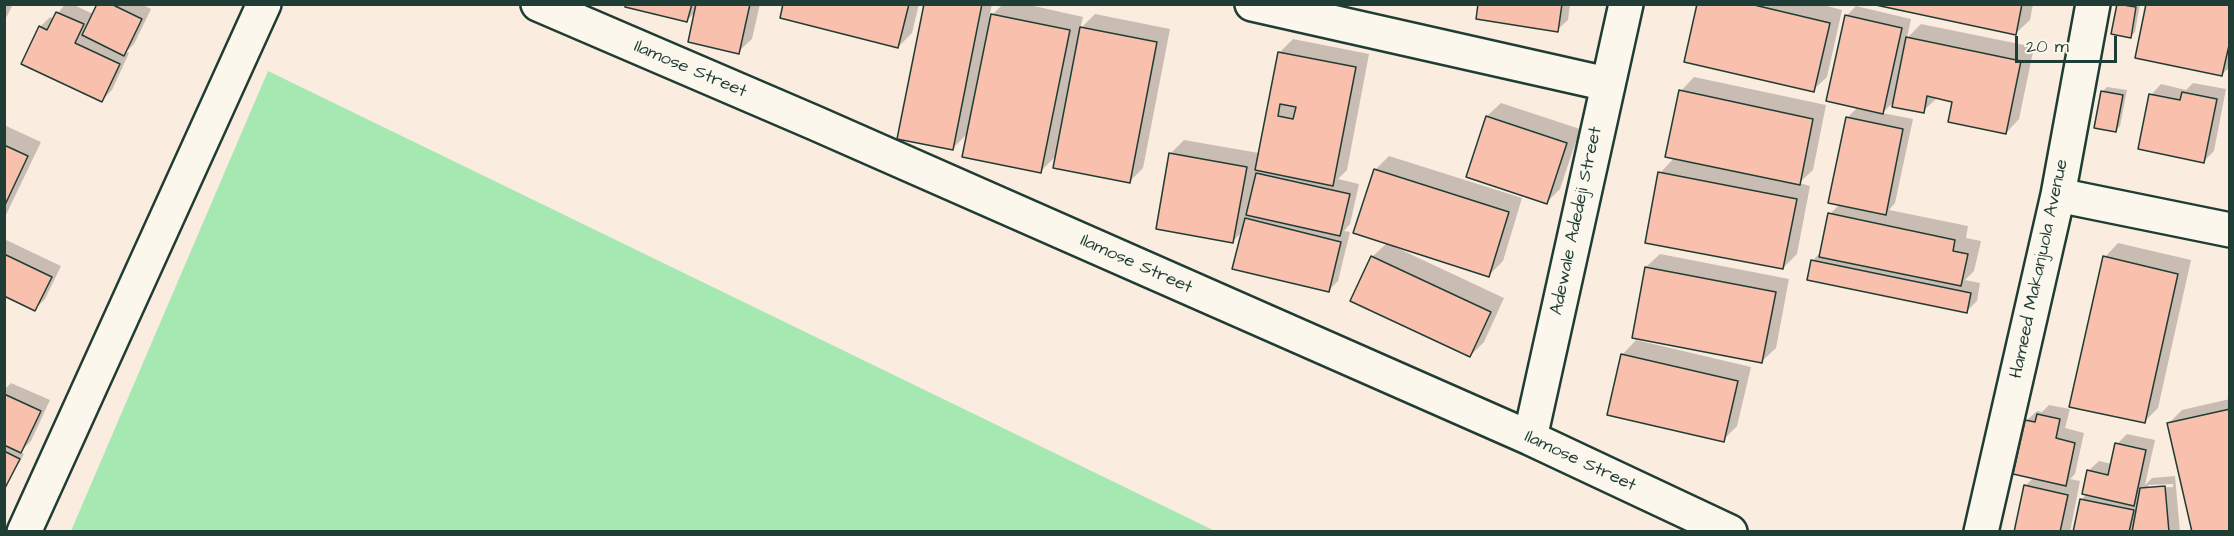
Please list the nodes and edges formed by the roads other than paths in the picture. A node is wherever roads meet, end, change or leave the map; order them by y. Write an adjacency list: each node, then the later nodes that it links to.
1 (264, 4): 11 (street)
2 (538, 4): 6 (street, Ilamose Street)
3 (1251, 4): 7 (street)
4 (1626, 4): 7 (street, Adewale Adedeji Street)
5 (2093, 4): 8 (street, Hameed Makanjuola Avenue)
6 (590, 15): 10 (street, Ilamose Street)
7 (1607, 84): 10 (street, Adewale Adedeji Street)
8 (2058, 195): 9 (street); 13 (street, Hameed Makanjuola Avenue)
9 (2229, 230)
10 (1530, 438): 12 (street, Ilamose Street)
11 (24, 531)
12 (1730, 531)
13 (1981, 531)

